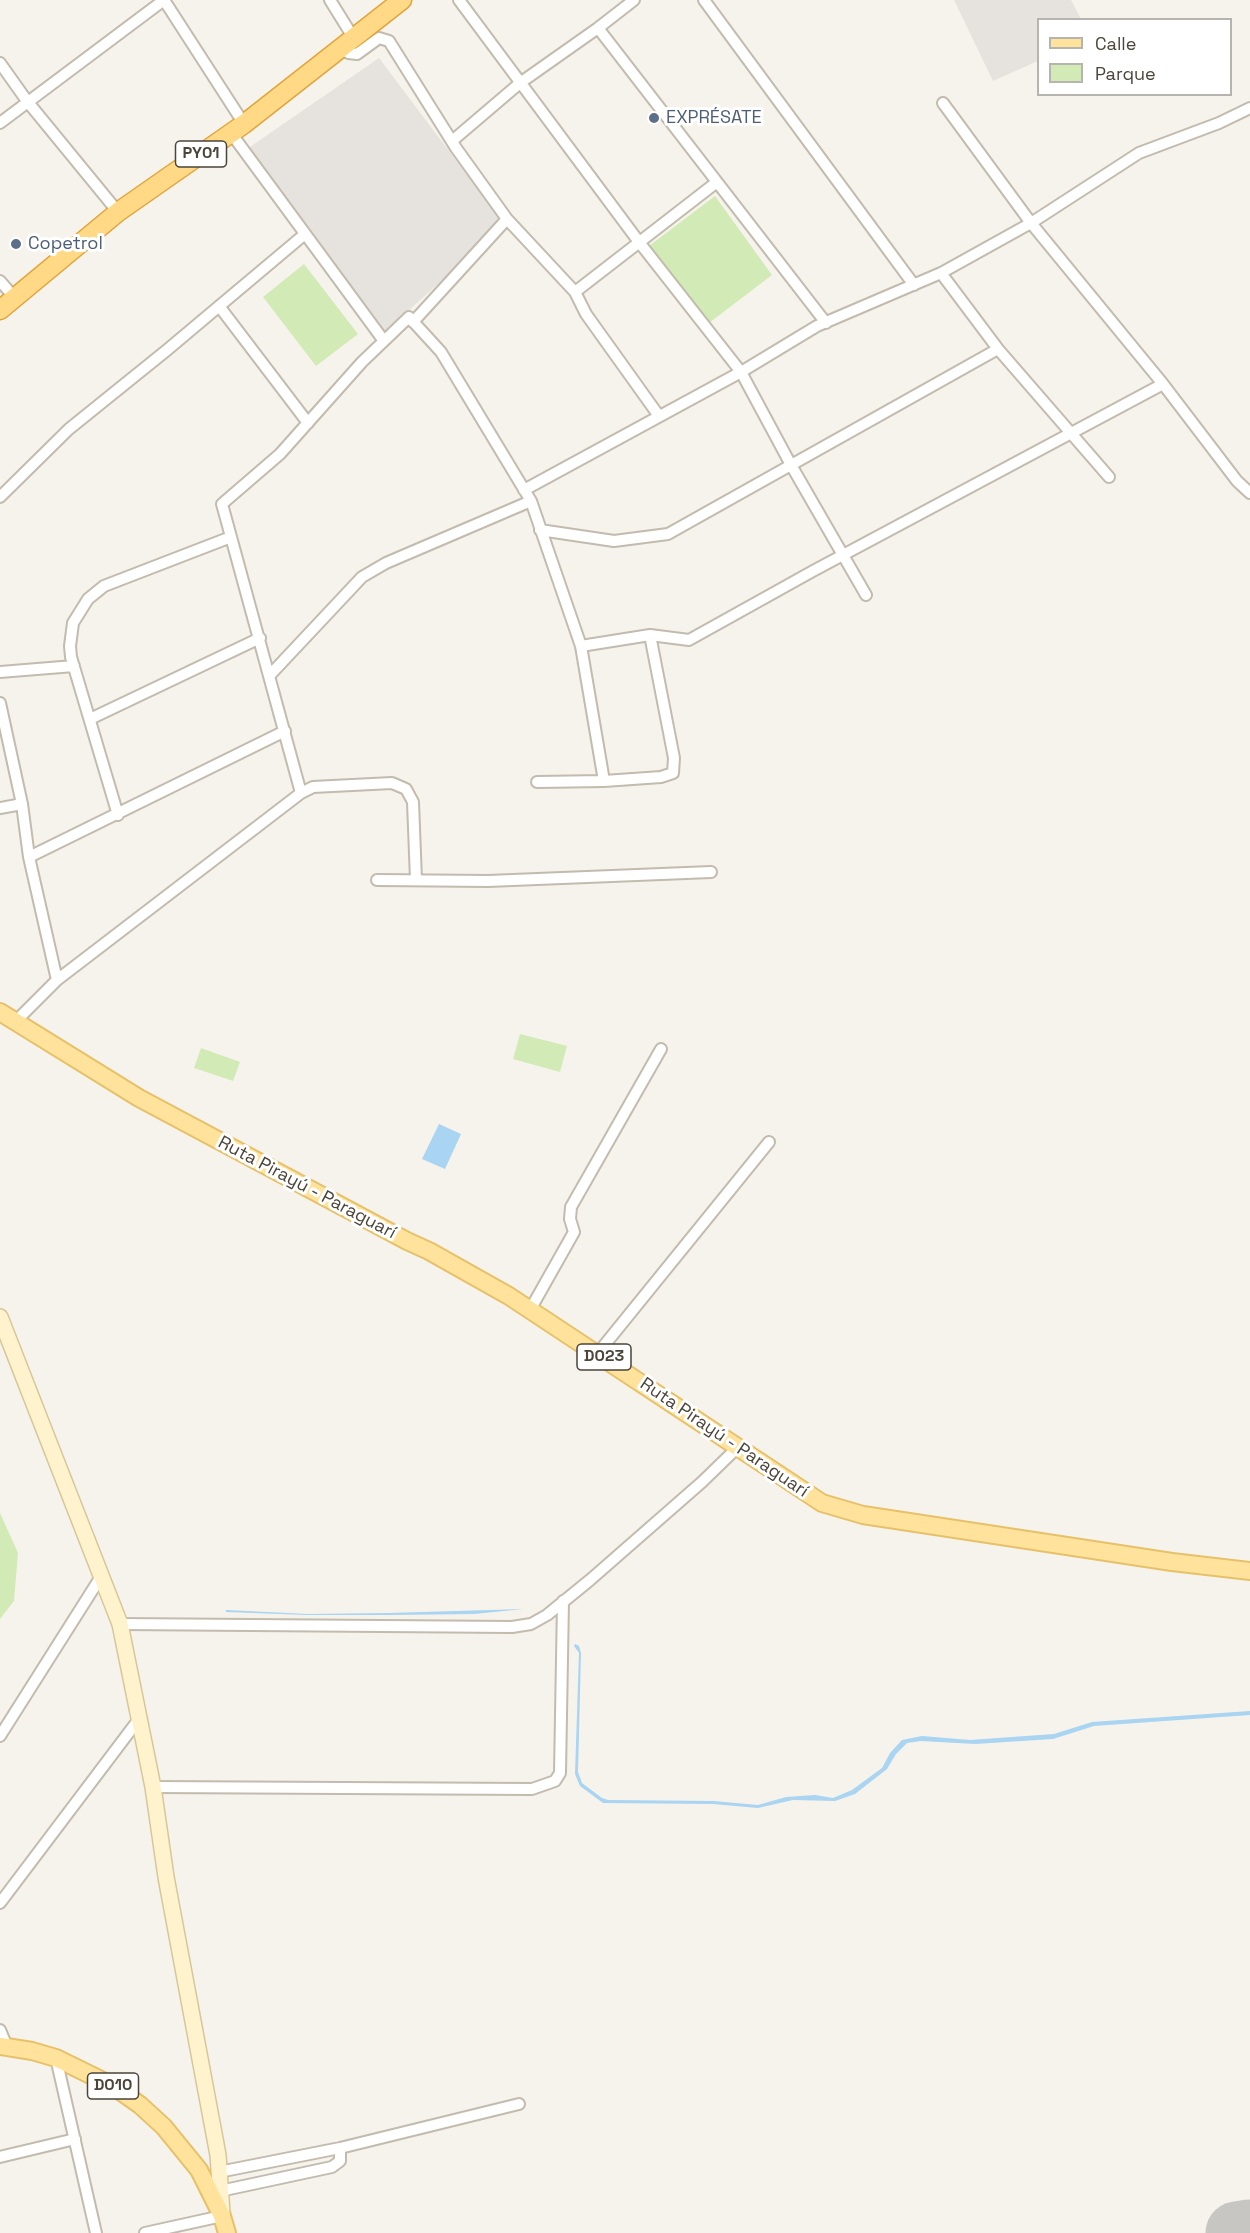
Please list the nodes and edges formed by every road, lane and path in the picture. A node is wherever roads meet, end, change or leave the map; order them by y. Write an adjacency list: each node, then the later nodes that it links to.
1 (164, 0): 11 (street); 15 (street)
2 (330, 0): 8 (street)
3 (402, 0): 8 (highway, PY01)
4 (459, 0): 10 (street)
5 (634, 0): 7 (street)
6 (704, 0): 25 (street)
7 (598, 28): 10 (street); 17 (street)
8 (347, 42): 15 (highway, PY01); 16 (street)
9 (0, 63): 11 (street)
10 (520, 83): 16 (street); 22 (street)
11 (27, 101): 14 (street); 18 (street)
12 (943, 103): 20 (street)
13 (1250, 108): 20 (street)
14 (0, 123)
15 (238, 128): 18 (highway, PY01); 21 (street)
16 (452, 141): 19 (street)
17 (717, 182): 22 (street); 31 (street)
18 (118, 212): 27 (highway, PY01)
19 (507, 219): 26 (street); 30 (street)
20 (1031, 223): 23 (street); 35 (street)
21 (304, 234): 28 (street); 32 (street)
22 (639, 242): 26 (street); 34 (street)
23 (941, 273): 25 (street); 33 (street)
24 (0, 281): 27 (street)
25 (914, 285): 31 (street)
26 (575, 292): 36 (street)
27 (14, 297): 29 (highway, PY01)
28 (219, 306): 37 (street); 43 (street)
29 (0, 310)
30 (413, 322): 32 (street); 41 (street)
31 (825, 323): 34 (street)
32 (384, 341): 37 (street)
33 (998, 349): 38 (street); 39 (street)
34 (741, 372): 36 (street); 39 (street)
35 (1163, 384): 38 (street); 42 (street)
36 (659, 416): 41 (street)
37 (308, 423): 46 (street)
38 (1071, 433): 40 (street); 47 (street)
39 (791, 465): 45 (street); 47 (street)
40 (1109, 477)
41 (524, 490): 44 (street)
42 (1250, 493)
43 (0, 497)
44 (531, 501): 45 (street); 54 (street)
45 (540, 530): 51 (street)
46 (231, 537): 50 (street); 52 (street)
47 (843, 555): 48 (street); 49 (street)
48 (866, 594)
49 (650, 635): 51 (street); 58 (street)
50 (260, 638): 54 (street); 56 (street)
51 (581, 646): 58 (street)
52 (74, 666): 53 (street); 56 (street)
53 (0, 672)
54 (270, 675): 57 (street)
55 (0, 703): 61 (street)
56 (90, 719): 63 (street)
57 (285, 731): 60 (street); 63 (street)
58 (604, 781): 59 (street)
59 (537, 782)
60 (301, 793): 67 (street); 68 (street)
61 (22, 804): 62 (street); 64 (street)
62 (0, 808)
63 (118, 815): 64 (street)
64 (29, 857): 68 (street)
65 (711, 872): 67 (street)
66 (377, 880): 67 (street)
67 (416, 880)
68 (57, 980): 70 (street)
69 (0, 1012): 70 (main road, Ruta Pirayú - Paraguarí / D023)
70 (15, 1022): 73 (main road, Ruta Pirayú - Paraguarí / D023)
71 (661, 1049): 73 (street)
72 (769, 1142): 75 (street)
73 (530, 1310): 75 (main road, Ruta Pirayú - Paraguarí / D023)
74 (0, 1317): 78 (main road)
75 (598, 1353): 76 (main road, Ruta Pirayú - Paraguarí / D023)
76 (737, 1448): 77 (main road, Ruta Pirayú - Paraguarí / D023); 79 (street)
77 (1250, 1571)
78 (102, 1575): 80 (main road); 82 (street)
79 (563, 1601): 80 (street); 83 (street)
80 (120, 1624): 81 (main road)
81 (140, 1719): 83 (main road); 84 (street)
82 (0, 1736)
83 (153, 1786): 91 (main road)
84 (0, 1903)
85 (0, 2030): 86 (street)
86 (3, 2047): 87 (main road, D010)
87 (56, 2058): 89 (street); 93 (main road, D010)
88 (519, 2104): 90 (street)
89 (75, 2139): 92 (street); 97 (street)
90 (340, 2148): 94 (street); 95 (street)
91 (218, 2155): 93 (main road); 94 (main road)
92 (0, 2157)
93 (194, 2163): 96 (main road, D010)
94 (219, 2172): 95 (main road)
95 (220, 2191): 96 (main road)
96 (222, 2216): 98 (street); 99 (main road, D010)
97 (96, 2233)
98 (145, 2233)
99 (227, 2233)

